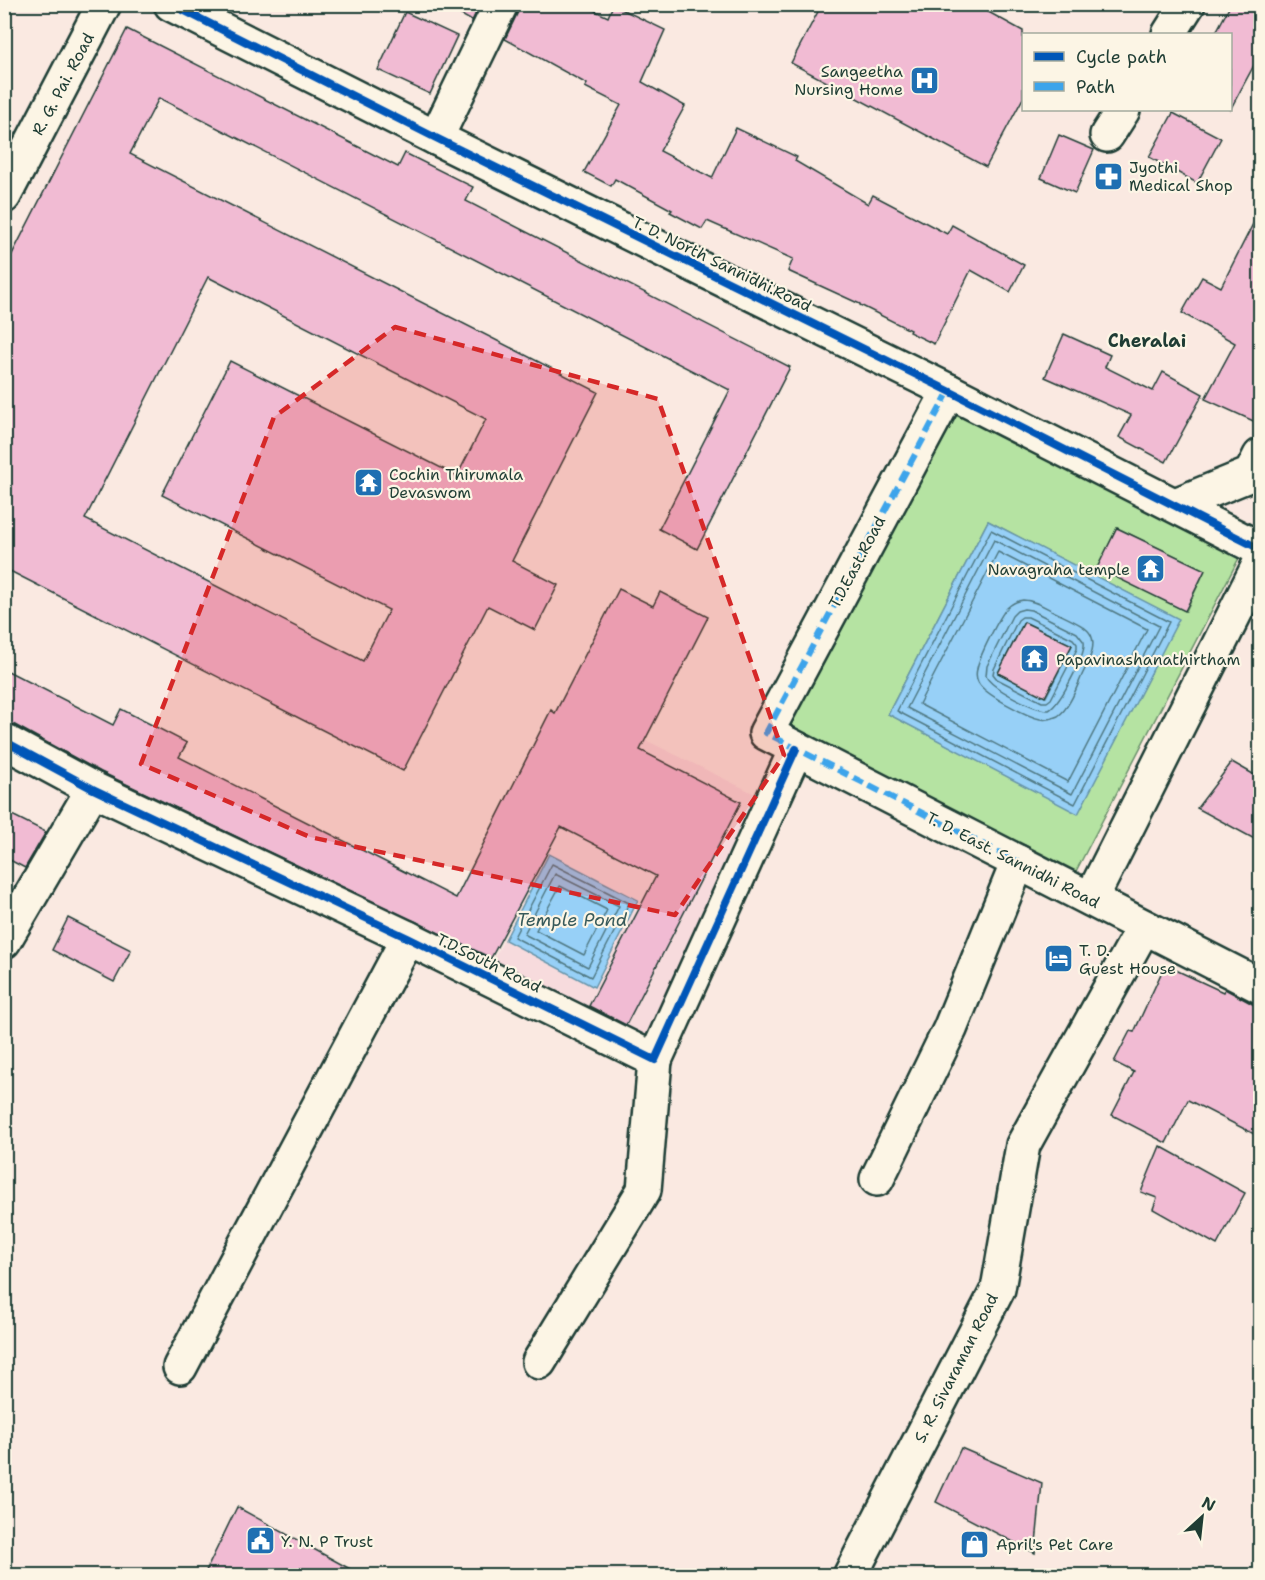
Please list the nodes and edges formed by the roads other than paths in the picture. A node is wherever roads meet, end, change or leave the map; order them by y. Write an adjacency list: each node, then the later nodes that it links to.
1 (104, 4): 7 (street, R. G. Pai. Road)
2 (171, 4): 6 (street, T. D. North Sannidhi.Road)
3 (501, 4): 6 (street)
4 (1188, 4): 5 (street)
5 (1170, 33)
6 (436, 138): 8 (street, T. D. North Sannidhi.Road)
7 (4, 196)
8 (949, 391): 10 (street, T. D. North Sannidhi.Road); 13 (street, T.D.East.Road)
9 (1260, 456): 10 (street)
10 (1175, 505): 11 (street, T. D. North Sannidhi.Road)
11 (1260, 549)
12 (1260, 562): 18 (street)
13 (766, 733): 15 (street, T. D. East. Sannidhi Road)
14 (4, 741): 16 (street, T.D.South Road)
15 (795, 749): 17 (street, T. D. East. Sannidhi Road); 23 (street)
16 (93, 789): 20 (street, T.D.South Road); 21 (street)
17 (1018, 862): 18 (street, T. D. East. Sannidhi Road); 24 (street)
18 (1091, 899): 19 (street, T. D. East. Sannidhi Road)
19 (1144, 927): 22 (street, T. D. East. Sannidhi Road); 27 (street, S. R. Sivaraman Road)
20 (408, 938): 23 (street, T.D.South Road); 26 (street)
21 (4, 941)
22 (1260, 986)
23 (655, 1060): 25 (street)
24 (877, 1179)
25 (539, 1362)
26 (180, 1368)
27 (850, 1575)

